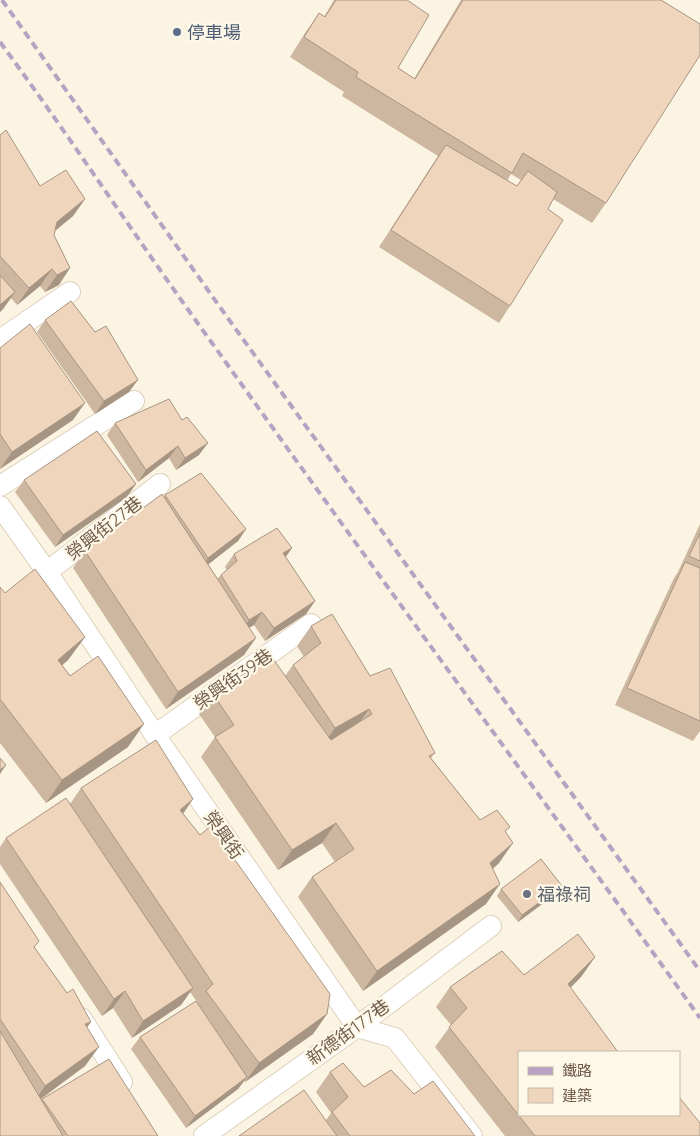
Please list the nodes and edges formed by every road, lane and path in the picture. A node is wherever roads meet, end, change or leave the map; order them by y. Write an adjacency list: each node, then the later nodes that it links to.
1 (70, 292): 2 (lane)
2 (0, 340)
3 (134, 400): 5 (lane)
4 (160, 484): 7 (lane, 榮興街27巷)
5 (0, 486)
6 (0, 506): 7 (lane, 榮興街)
7 (47, 572): 9 (lane, 榮興街)
8 (311, 624): 9 (lane, 榮興街39巷)
9 (154, 735): 12 (lane, 榮興街)
10 (491, 926): 12 (lane, 新德街177巷)
11 (71, 1003): 13 (lane)
12 (357, 1027): 14 (lane, 新德街177巷); 15 (lane)
13 (131, 1094)
14 (204, 1136)
15 (472, 1136)

